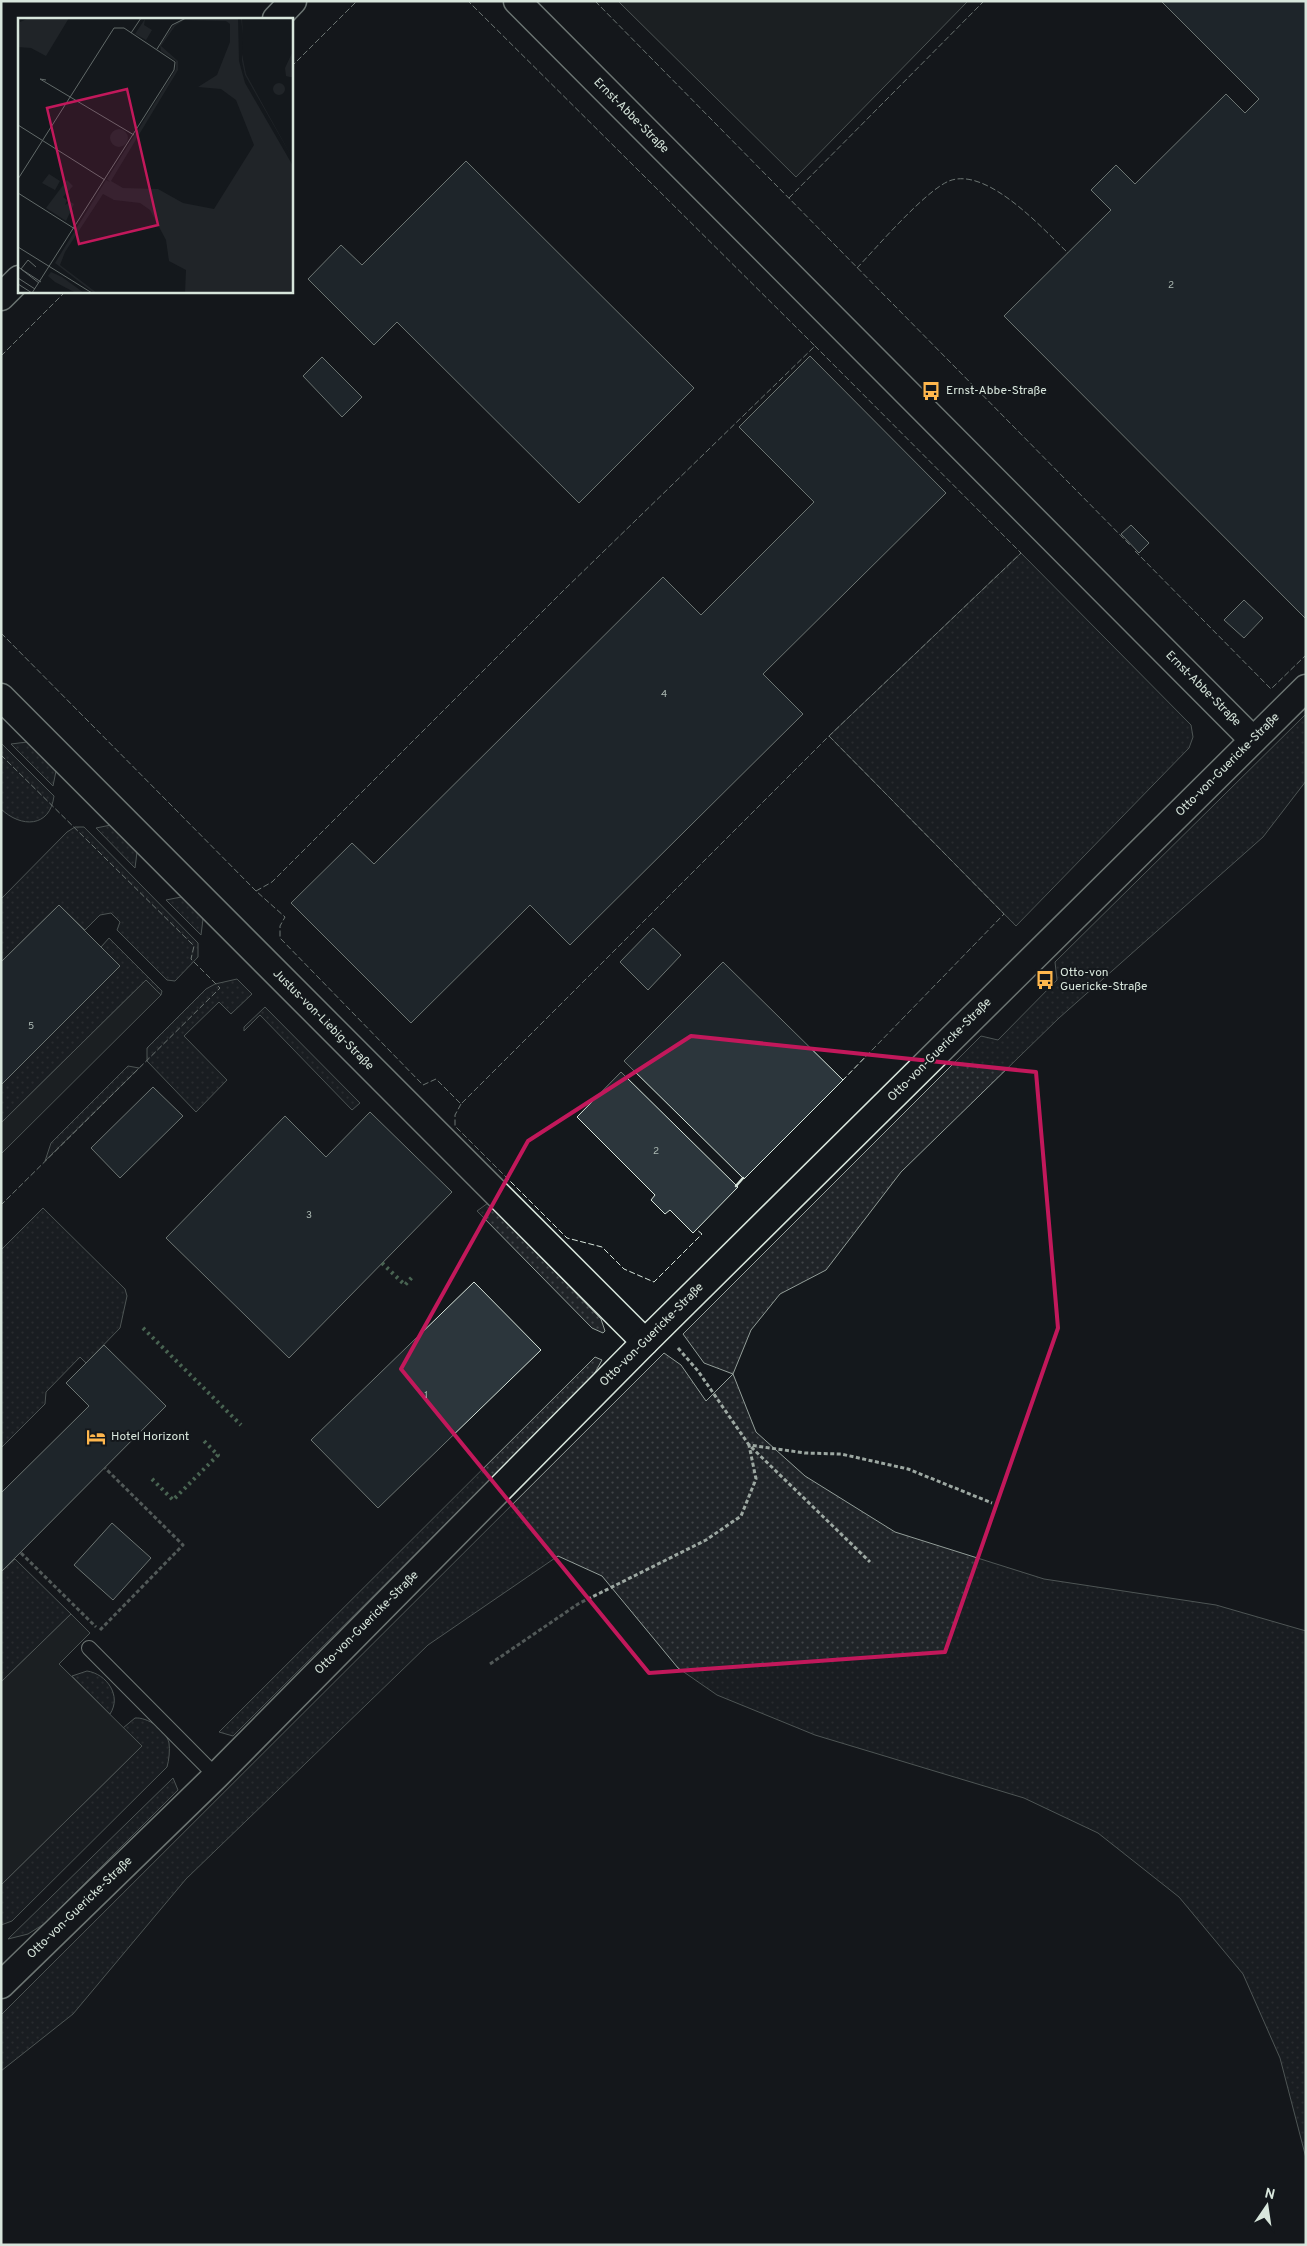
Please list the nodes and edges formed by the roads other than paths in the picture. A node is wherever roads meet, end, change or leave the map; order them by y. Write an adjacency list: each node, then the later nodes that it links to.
1 (293, 1): 3 (street)
2 (517, 1): 8 (street, Ernst-Abbe-Straße)
3 (277, 18)
4 (18, 280): 5 (street)
5 (1, 297)
6 (1306, 688): 8 (street, Otto-von-Guericke-Straße)
7 (1, 697): 9 (street, Justus-von-Liebig-Straße)
8 (1253, 740): 9 (street, Otto-von-Guericke-Straße)
9 (652, 1335): 11 (street, Otto-von-Guericke-Straße)
10 (89, 1648): 11 (lane)
11 (216, 1776): 12 (street, Otto-von-Guericke-Straße)
12 (1, 1985)

